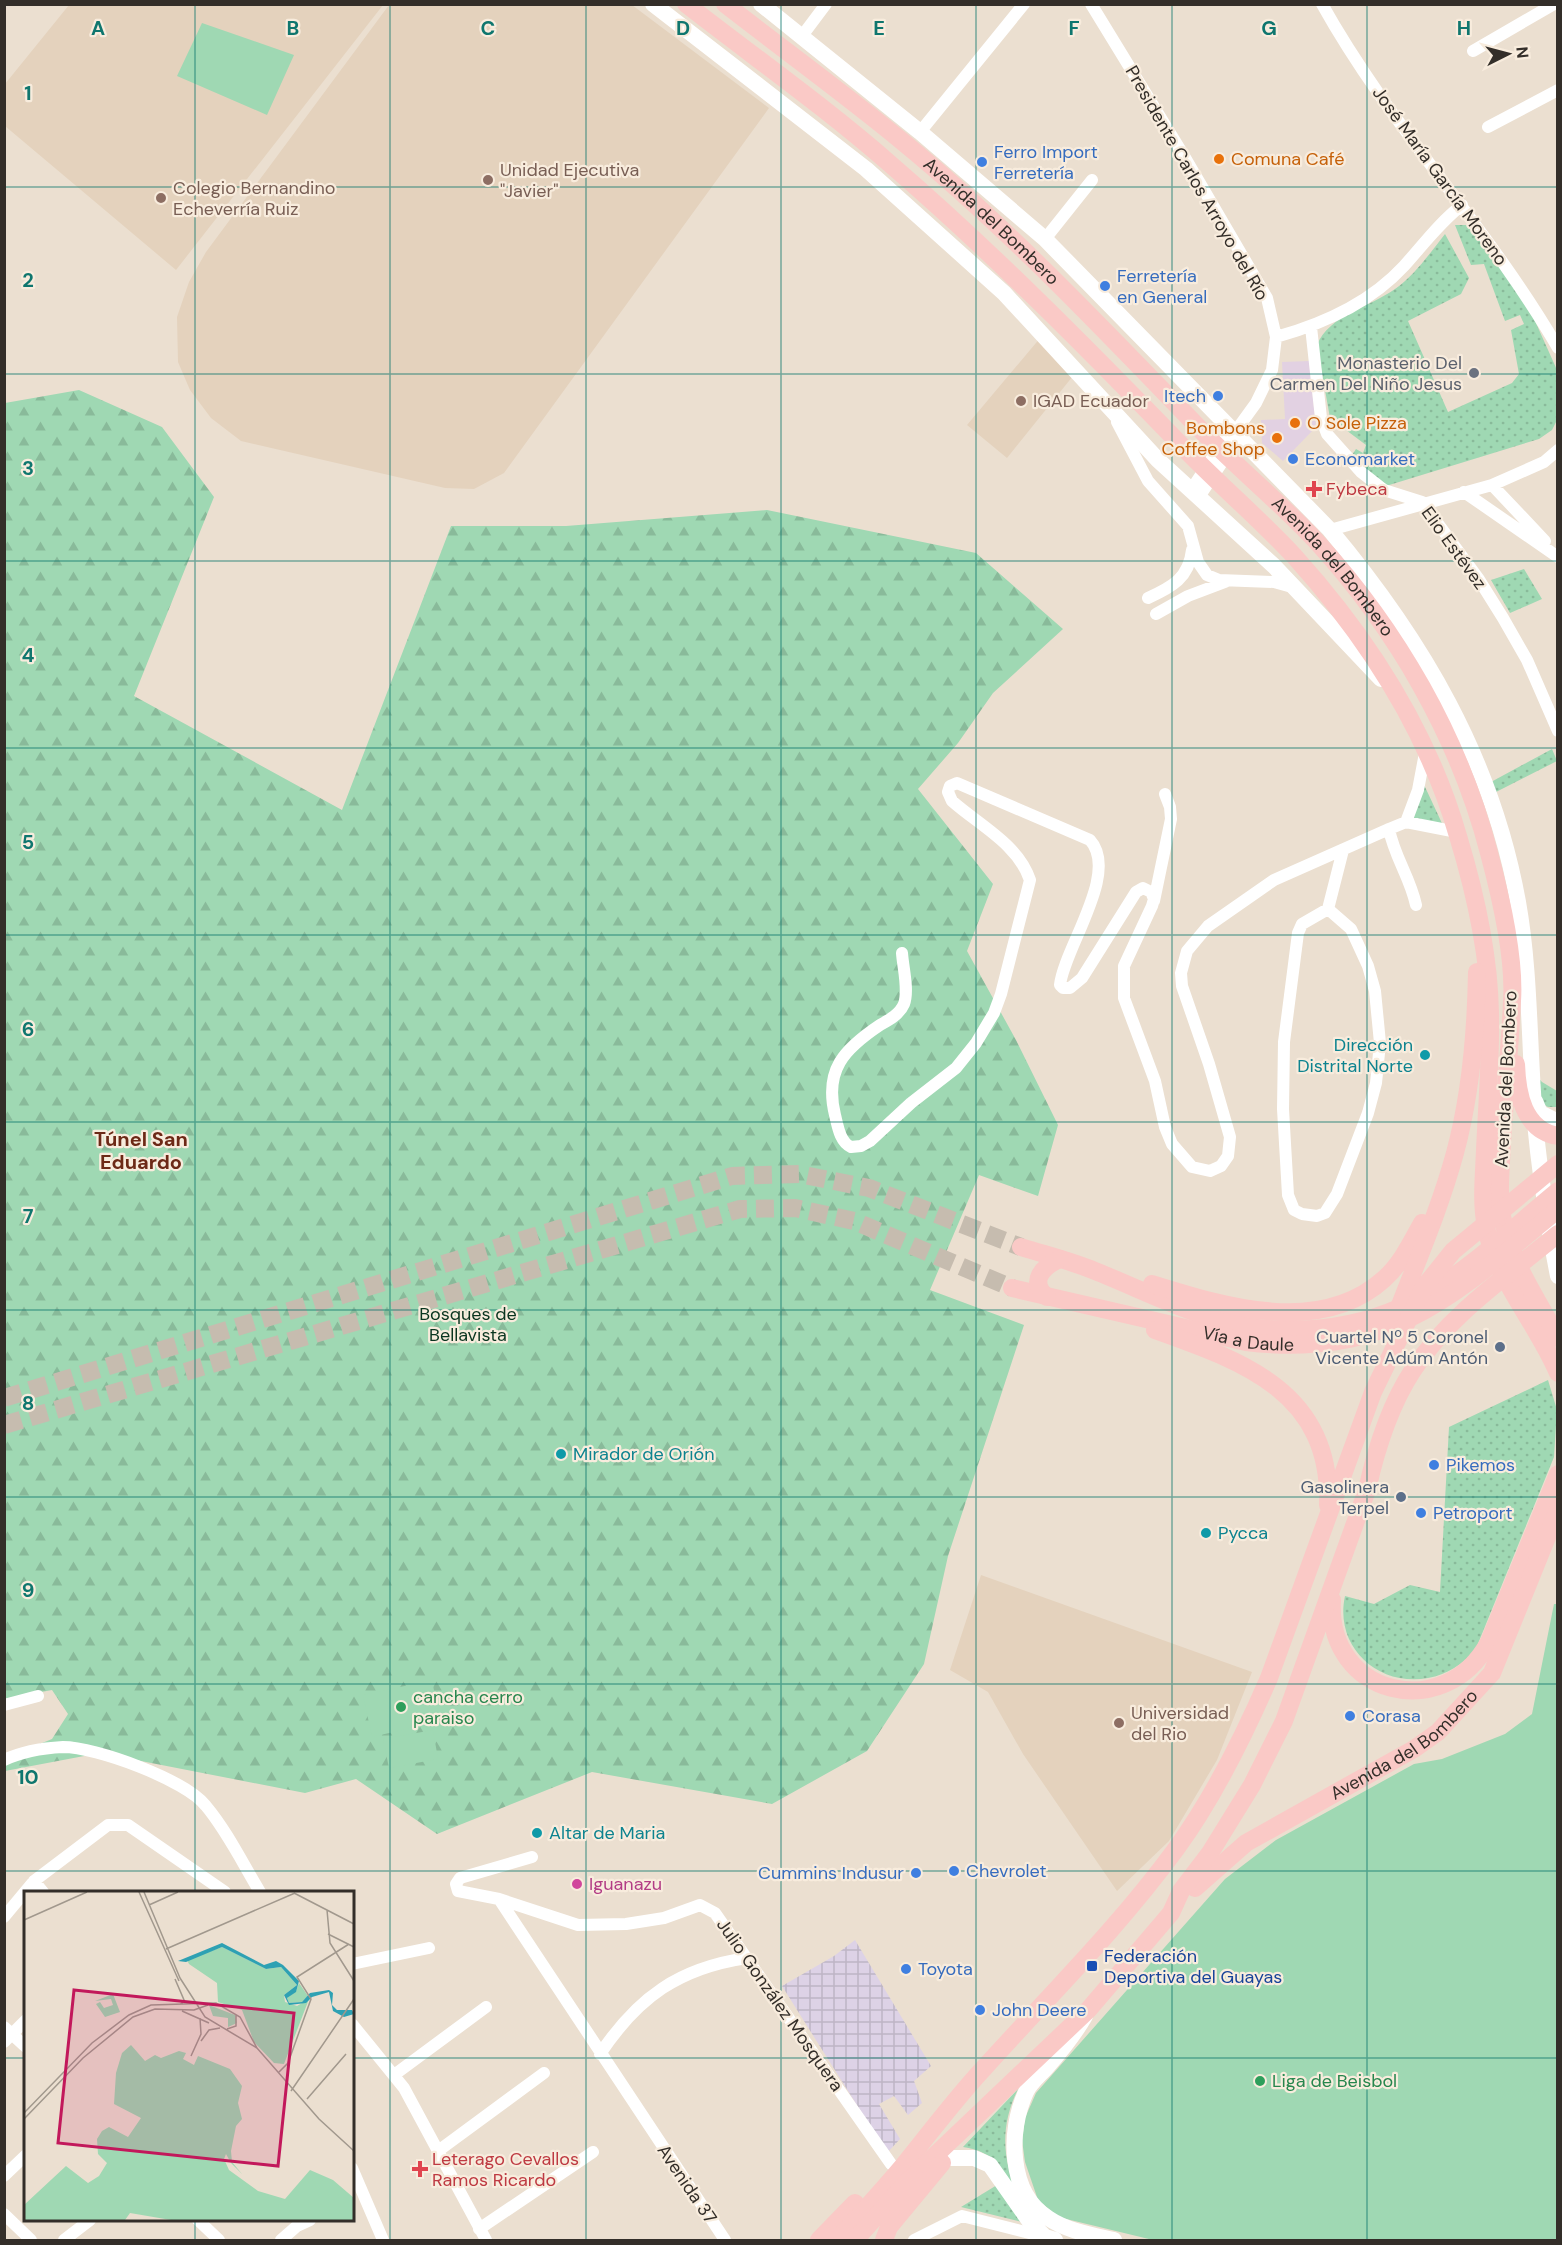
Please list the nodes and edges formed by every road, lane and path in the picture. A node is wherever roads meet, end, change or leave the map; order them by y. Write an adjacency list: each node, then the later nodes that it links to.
1 (653, 4): 21 (main road, Avenida del Bombero)
2 (686, 4): 35 (main road, Avenida del Bombero)
3 (724, 4): 48 (main road, Avenida del Bombero)
4 (761, 4): 10 (main road, Avenida del Bombero)
5 (826, 4): 10 (street)
6 (1024, 4): 14 (street)
7 (1091, 4): 19 (street, Presidente Carlos Arroyo del Río)
8 (1322, 4): 16 (street, José María García Moreno)
9 (1554, 4): 11 (street)
10 (802, 36): 14 (main road, Avenida del Bombero)
11 (1473, 51)
12 (1557, 90): 13 (street)
13 (1488, 127)
14 (920, 132): 17 (main road, Avenida del Bombero)
15 (1092, 180): 17 (street)
16 (1462, 205): 18 (street); 20 (street, José María García Moreno)
17 (1045, 239): 22 (main road, Avenida del Bombero)
18 (1311, 327): 19 (street); 27 (street, Elio Estévez)
19 (1276, 337): 22 (street, Presidente Carlos Arroyo del Río)
20 (1557, 348)
21 (1109, 408): 26 (main road, Avenida del Bombero); 29 (street)
22 (1235, 432): 26 (street, Presidente Carlos Arroyo del Río); 28 (main road, Avenida del Bombero)
23 (1557, 450): 24 (street)
24 (1492, 485): 25 (street); 30 (street)
25 (1464, 492): 27 (street); 30 (street)
26 (1195, 494): 32 (main road, Avenida del Bombero)
27 (1422, 502): 28 (street); 36 (street, Elio Estévez)
28 (1330, 530): 49 (main road, Avenida del Bombero)
29 (1193, 543): 31 (street); 33 (street)
30 (1557, 556)
31 (1229, 581): 32 (street); 34 (street)
32 (1297, 589): 35 (main road, Avenida del Bombero)
33 (1148, 598)
34 (1156, 614)
35 (1395, 693): 37 (main road, Avenida del Bombero)
36 (1557, 731)
37 (1425, 753): 39 (street); 41 (main road, Avenida del Bombero)
38 (1165, 794): 43 (street)
39 (1406, 822): 40 (street); 41 (street)
40 (1389, 829): 42 (street); 44 (street)
41 (1457, 832): 46 (main road, Avenida del Bombero)
42 (1343, 850): 43 (street); 45 (street)
43 (1154, 901): 47 (street)
44 (1416, 905)
45 (1328, 909): 45 (street)
46 (1477, 917): 53 (main road); 66 (main road)
47 (902, 953)
48 (1513, 996): 49 (main road); 65 (main road, Avenida del Bombero)
49 (1526, 1095): 50 (main road); 51 (main road); 60 (main road, Avenida del Bombero)
50 (1557, 1122)
51 (1557, 1136)
52 (1557, 1164): 67 (main road)
53 (1445, 1182): 59 (main road); 67 (main road)
54 (1557, 1191): 64 (main road, Vía a Daule)
55 (1557, 1209): 64 (main road, Vía a Daule)
56 (1557, 1234): 71 (main road)
57 (1021, 1247): 58 (main road, Vía a Daule)
58 (1060, 1259): 59 (main road, Vía a Daule); 62 (main road)
59 (1094, 1270): 64 (main road, Vía a Daule)
60 (1557, 1276)
61 (1012, 1288): 62 (main road, Vía a Daule)
62 (1047, 1297): 63 (main road, Vía a Daule)
63 (1079, 1305): 64 (main road, Vía a Daule); 70 (main road)
64 (1286, 1338)
65 (1557, 1338)
66 (1557, 1373)
67 (1373, 1392): 70 (main road)
68 (1557, 1474): 71 (main road)
69 (1557, 1510): 83 (main road, Avenida del Bombero)
70 (1328, 1516): 103 (main road)
71 (1333, 1587): 83 (main road)
72 (38, 1696): 73 (street)
73 (4, 1705)
74 (4, 1760): 80 (street)
75 (532, 1857): 82 (street)
76 (34, 1881): 77 (street); 78 (street); 79 (street)
77 (26, 1891)
78 (42, 1891)
79 (222, 1891)
80 (259, 1891)
81 (24, 1893): 84 (street)
82 (499, 1899): 86 (street, Julio González Mosquera); 94 (street, Avenida 37)
83 (1171, 1913): 89 (main road)
84 (4, 1917)
85 (429, 1948): 87 (street)
86 (747, 1958): 94 (street); 103 (street, Julio González Mosquera)
87 (354, 1964)
88 (486, 2007): 96 (street)
89 (1089, 2009): 97 (main road); 125 (main road)
90 (24, 2021): 92 (street)
91 (354, 2026): 96 (street)
92 (7, 2034): 93 (street)
93 (24, 2047)
94 (600, 2054): 120 (street, Avenida 37)
95 (544, 2073): 98 (street)
96 (394, 2075): 98 (street)
97 (1008, 2087): 101 (main road); 103 (main road)
98 (438, 2151): 111 (street)
99 (593, 2152): 111 (street)
100 (24, 2157): 104 (street)
101 (947, 2158): 112 (main road); 114 (main road)
102 (354, 2172): 105 (street)
103 (898, 2173): 121 (main road); 122 (main road); 123 (main road)
104 (4, 2176)
105 (364, 2193): 106 (street); 118 (street)
106 (354, 2198)
107 (4, 2214): 115 (street)
108 (89, 2221): 116 (street)
109 (201, 2221): 113 (street)
110 (308, 2221): 117 (street)
111 (479, 2229): 119 (street)
112 (883, 2236)
113 (213, 2239)
114 (1050, 2239): 124 (street)
115 (31, 2241)
116 (64, 2241)
117 (281, 2241)
118 (383, 2241)
119 (486, 2241)
120 (725, 2241)
121 (819, 2241)
122 (837, 2241)
123 (855, 2241)
124 (914, 2241)
125 (1114, 2241)

